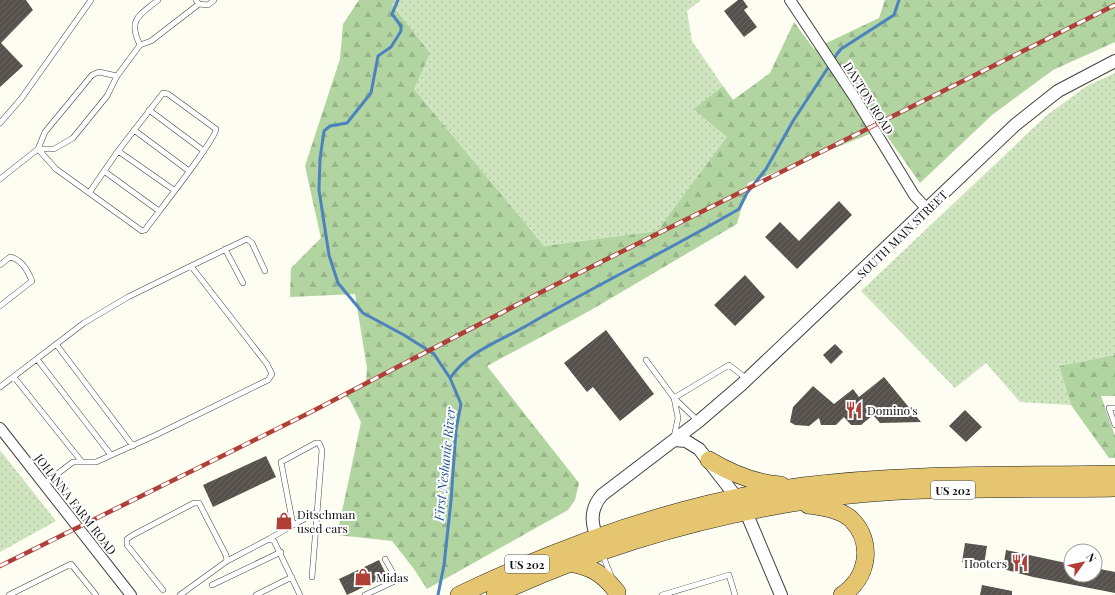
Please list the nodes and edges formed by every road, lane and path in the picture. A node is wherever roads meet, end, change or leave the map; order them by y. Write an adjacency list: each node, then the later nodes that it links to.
1 (91, 0): 10 (lane)
2 (158, 0): 6 (lane)
3 (214, 0): 5 (lane)
4 (790, 0): 20 (street, DAYTON ROAD)
5 (198, 2): 6 (lane)
6 (140, 45): 8 (lane)
7 (1115, 61): 20 (street, SOUTH MAIN STREET)
8 (117, 76): 12 (lane); 12 (lane)
9 (149, 110): 11 (lane); 14 (lane); 14 (lane)
10 (0, 123)
11 (134, 130): 13 (lane); 15 (lane)
12 (38, 148): 17 (lane); 19 (lane)
13 (118, 151): 16 (lane); 18 (lane)
14 (204, 151): 15 (lane)
15 (189, 170): 18 (lane)
16 (104, 171): 19 (lane); 21 (lane)
17 (0, 179)
18 (174, 190): 21 (lane)
19 (89, 193): 21 (lane)
20 (927, 209): 32 (street, SOUTH MAIN STREET)
21 (159, 211)
22 (225, 249): 24 (lane); 25 (lane); 26 (lane)
23 (0, 265): 27 (lane)
24 (191, 266): 28 (lane); 40 (lane)
25 (265, 271)
26 (243, 284)
27 (0, 306)
28 (56, 344): 29 (lane); 40 (lane)
29 (37, 359): 31 (lane); 42 (lane)
30 (646, 360): 34 (lane)
31 (14, 377): 33 (lane); 43 (lane)
32 (748, 379): 34 (lane); 36 (street, SOUTH MAIN STREET)
33 (0, 387)
34 (674, 398): 36 (lane); 39 (lane)
35 (1115, 408): 37 (lane)
36 (699, 421): 39 (street, SOUTH MAIN STREET); 41 (street)
37 (1115, 425)
38 (0, 428): 45 (street, JOHANNA FARM ROAD)
39 (674, 440): 41 (street); 53 (street, SOUTH MAIN STREET)
40 (133, 446): 42 (lane)
41 (704, 454): 46 (highway); 49 (street)
42 (111, 455): 43 (lane)
43 (82, 462): 45 (lane)
44 (1115, 474): 46 (highway, US 202)
45 (44, 484): 67 (street, JOHANNA FARM ROAD)
46 (803, 486): 49 (highway, US 202)
47 (1115, 488): 48 (highway, US 202)
48 (792, 503): 49 (highway, US 202); 77 (highway)
49 (742, 505): 53 (highway, US 202); 76 (street)
50 (317, 512): 51 (lane); 51 (lane); 59 (lane)
51 (293, 525): 52 (lane)
52 (269, 539): 54 (lane); 56 (lane)
53 (599, 544): 57 (highway, US 202); 64 (lane); 72 (highway, US 202)
54 (280, 552): 58 (lane); 60 (lane)
55 (385, 559): 71 (lane)
56 (227, 561): 61 (lane); 63 (lane)
57 (568, 563): 62 (highway, US 202); 64 (highway)
58 (292, 577): 69 (lane); 70 (lane)
59 (312, 577)
60 (212, 585)
61 (163, 590)
62 (508, 591): 73 (highway, US 202)
63 (188, 592): 68 (lane)
64 (617, 594)
65 (9, 595): 66 (lane)
66 (96, 595)
67 (131, 595)
68 (180, 595)
69 (256, 595)
70 (300, 595)
71 (365, 595)
72 (459, 595)
73 (495, 595)
74 (662, 595): 75 (lane)
75 (735, 595)
76 (781, 595)
77 (842, 595)

